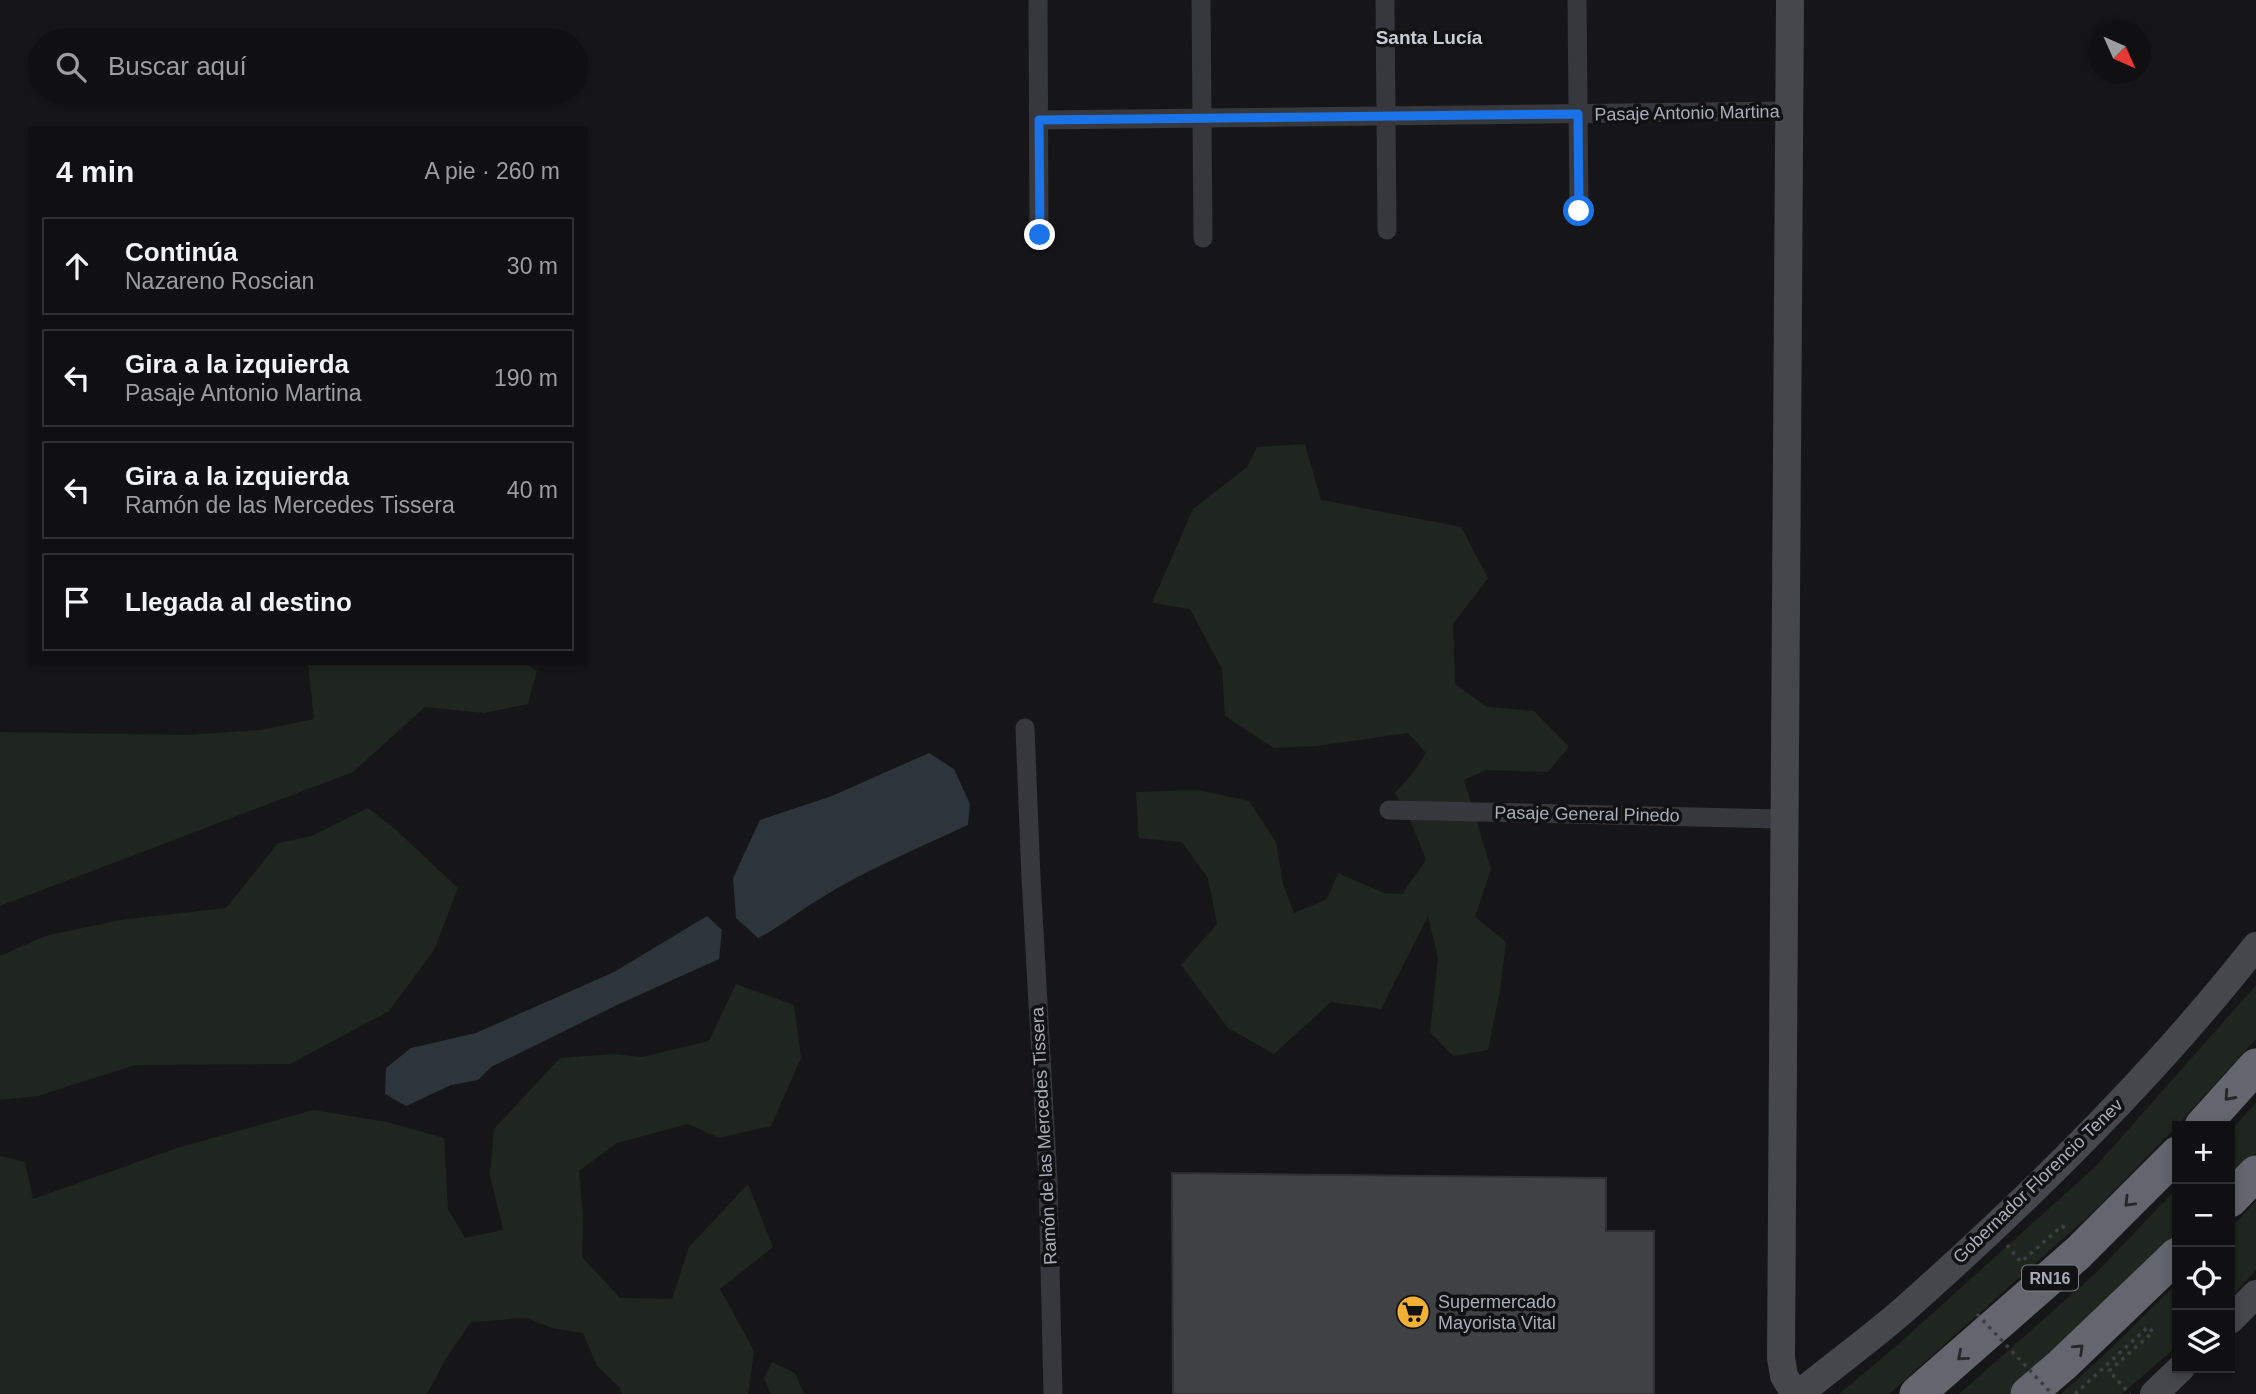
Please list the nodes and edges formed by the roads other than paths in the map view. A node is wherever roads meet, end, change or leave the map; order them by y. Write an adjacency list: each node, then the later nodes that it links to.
1 (1038, 0): 10 (street)
2 (1201, 0): 9 (street)
3 (1385, 0): 8 (street)
4 (1577, 0): 7 (street)
5 (1790, 0): 6 (street)
6 (1789, 111): 7 (street, Pasaje Antonio Martina); 17 (street)
7 (1578, 114): 8 (street, Pasaje Antonio Martina); 11 (street)
8 (1386, 116): 9 (street, Pasaje Antonio Martina); 12 (street)
9 (1202, 118): 10 (street, Pasaje Antonio Martina); 14 (street)
10 (1039, 120): 13 (street)
11 (1579, 211)
12 (1387, 230)
13 (1040, 235)
14 (1203, 238)
15 (1025, 728): 28 (street, Ramón de las Mercedes Tissera)
16 (1389, 810): 17 (street, Pasaje General Pinedo)
17 (1784, 819): 29 (street)
18 (2256, 946): 29 (street, Gobernador Florencio Tenev)
19 (2256, 1066): 20 (highway, one-way to 20)
20 (2207, 1121)
21 (2172, 1159): 30 (highway, RN16, one-way to 30)
22 (2256, 1173): 23 (highway)
23 (2235, 1195)
24 (2172, 1260): 31 (highway, one-way to 24)
25 (2256, 1294): 26 (street)
26 (2235, 1315)
27 (2175, 1373): 32 (street)
28 (1053, 1394)
29 (1797, 1394)
30 (1917, 1394)
31 (2028, 1394)
32 (2154, 1394)

